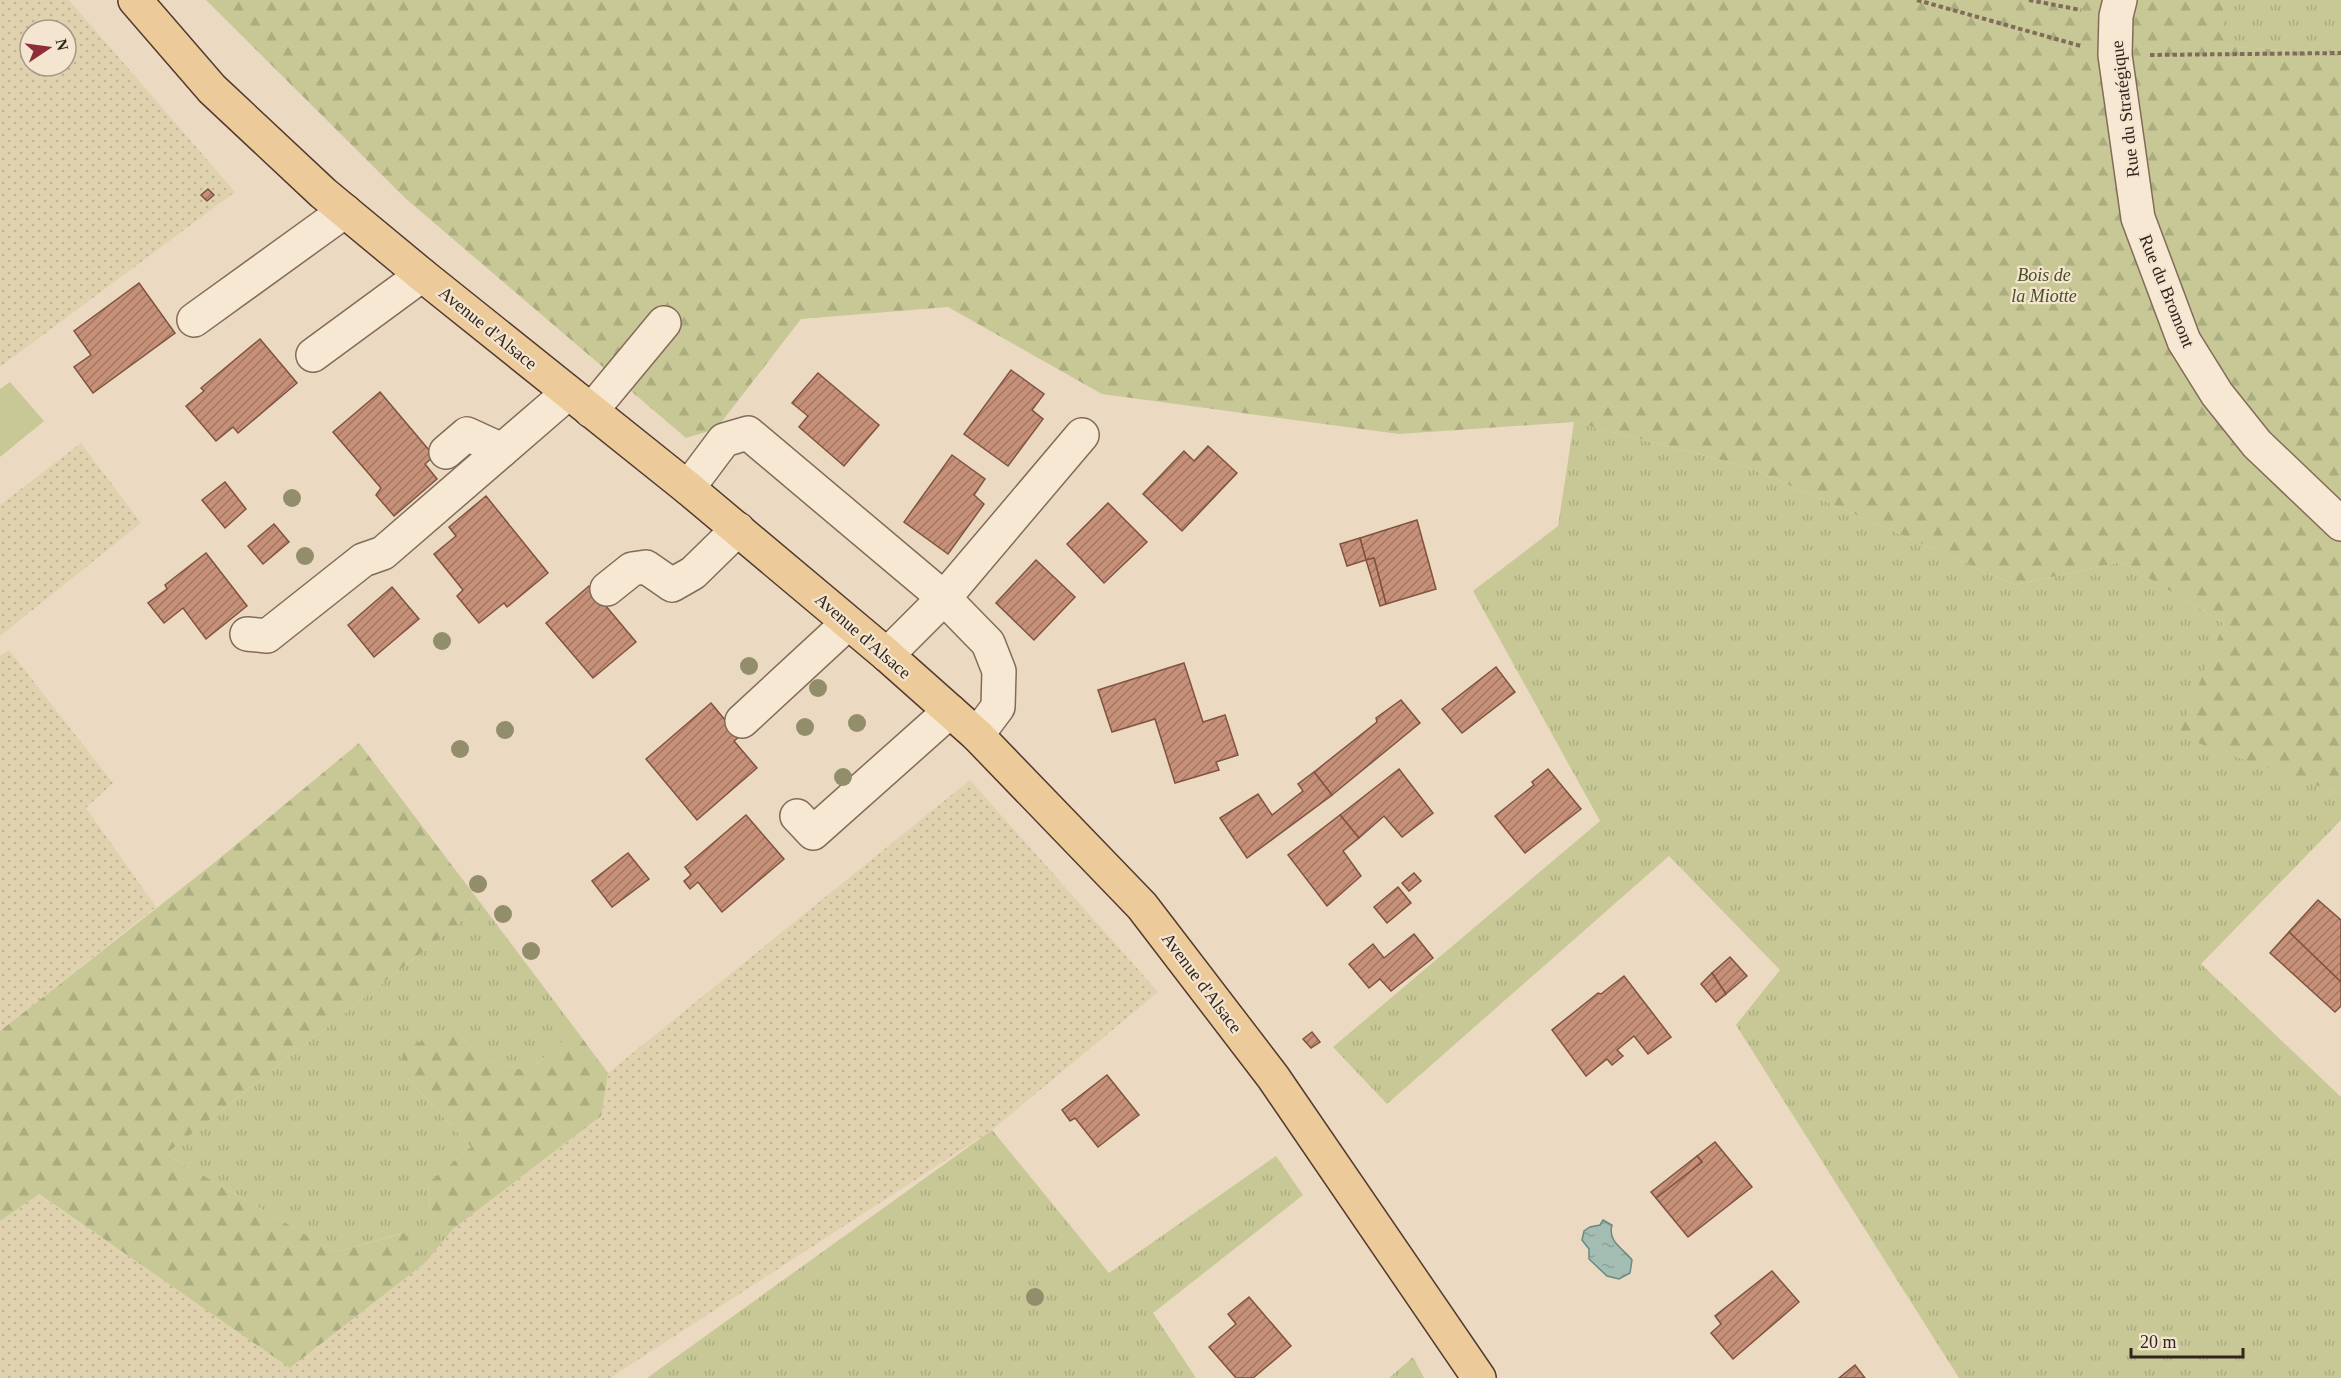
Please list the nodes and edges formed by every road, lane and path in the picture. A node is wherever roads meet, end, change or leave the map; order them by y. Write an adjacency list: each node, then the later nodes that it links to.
1 (135, 0): 7 (main road, Avenue d'Alsace)
2 (1917, 0): 6 (path)
3 (2029, 0): 4 (path)
4 (2118, 8): 6 (street, Rue du Stratégique)
5 (2341, 53): 6 (path)
6 (2128, 55): 8 (street, Rue du Stratégique)
7 (345, 211): 9 (main road, Avenue d'Alsace); 10 (street)
8 (2138, 218): 18 (street, Rue du Bromont)
9 (422, 275): 12 (street); 13 (main road, Avenue d'Alsace)
10 (194, 320)
11 (664, 324): 13 (street)
12 (313, 356)
13 (580, 402): 15 (street); 17 (main road, Avenue d'Alsace)
14 (1082, 435): 21 (street)
15 (502, 450): 16 (street); 23 (street)
16 (446, 452)
17 (688, 488): 19 (main road, Avenue d'Alsace); 21 (street)
18 (2341, 524)
19 (738, 529): 20 (street); 22 (main road, Avenue d'Alsace)
20 (607, 589)
21 (944, 598): 24 (street); 27 (street)
22 (848, 623): 24 (main road, Avenue d'Alsace); 26 (street)
23 (247, 634)
24 (887, 656): 25 (main road, Avenue d'Alsace)
25 (950, 711): 27 (main road, Avenue d'Alsace); 28 (street)
26 (742, 721)
27 (977, 735): 29 (main road, Avenue d'Alsace)
28 (797, 816)
29 (1479, 1378)

